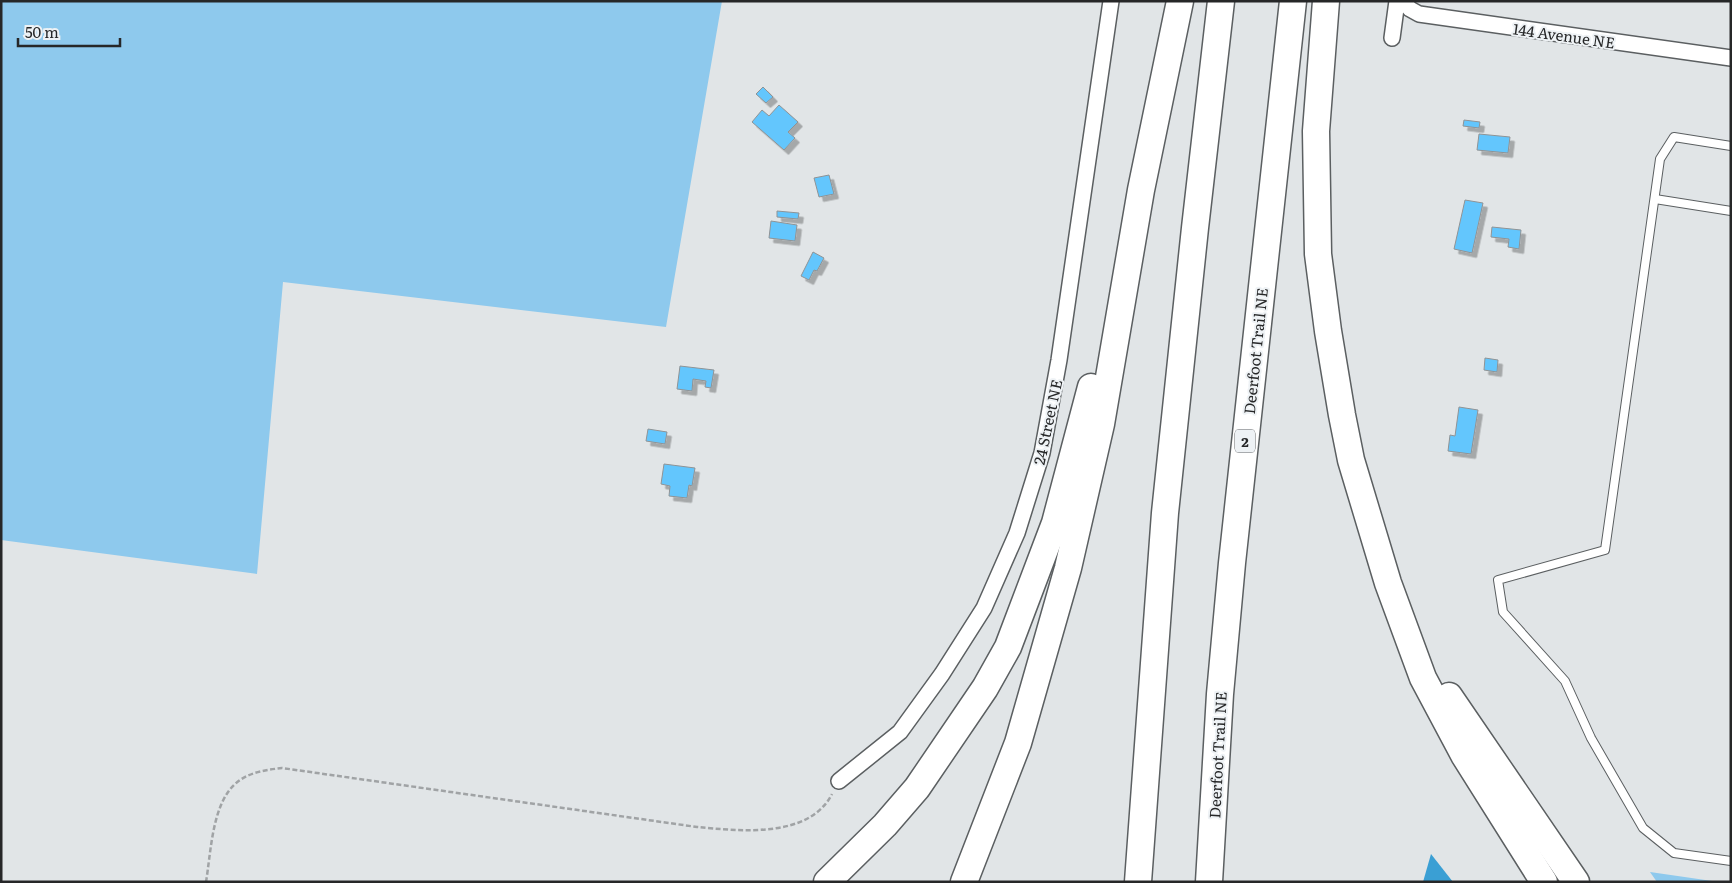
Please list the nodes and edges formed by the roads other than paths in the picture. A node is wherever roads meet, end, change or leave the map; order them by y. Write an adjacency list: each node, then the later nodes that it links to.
1 (1111, 1): 15 (street, 24 Street NE)
2 (1180, 1): 11 (highway)
3 (1221, 1): 19 (highway)
4 (1293, 1): 20 (highway, Deerfoot Trail NE / 2)
5 (1326, 1): 14 (highway)
6 (1397, 1): 8 (street)
7 (1403, 1): 9 (street, 144 Avenue NE)
8 (1392, 38)
9 (1731, 58)
10 (1731, 146): 12 (lane)
11 (1141, 190): 17 (highway); 18 (highway)
12 (1655, 199): 13 (lane); 16 (lane)
13 (1731, 211)
14 (1388, 584): 21 (highway); 22 (highway)
15 (839, 781)
16 (1731, 861)
17 (827, 882)
18 (964, 882)
19 (1138, 882)
20 (1209, 882)
21 (1544, 882)
22 (1576, 882)

